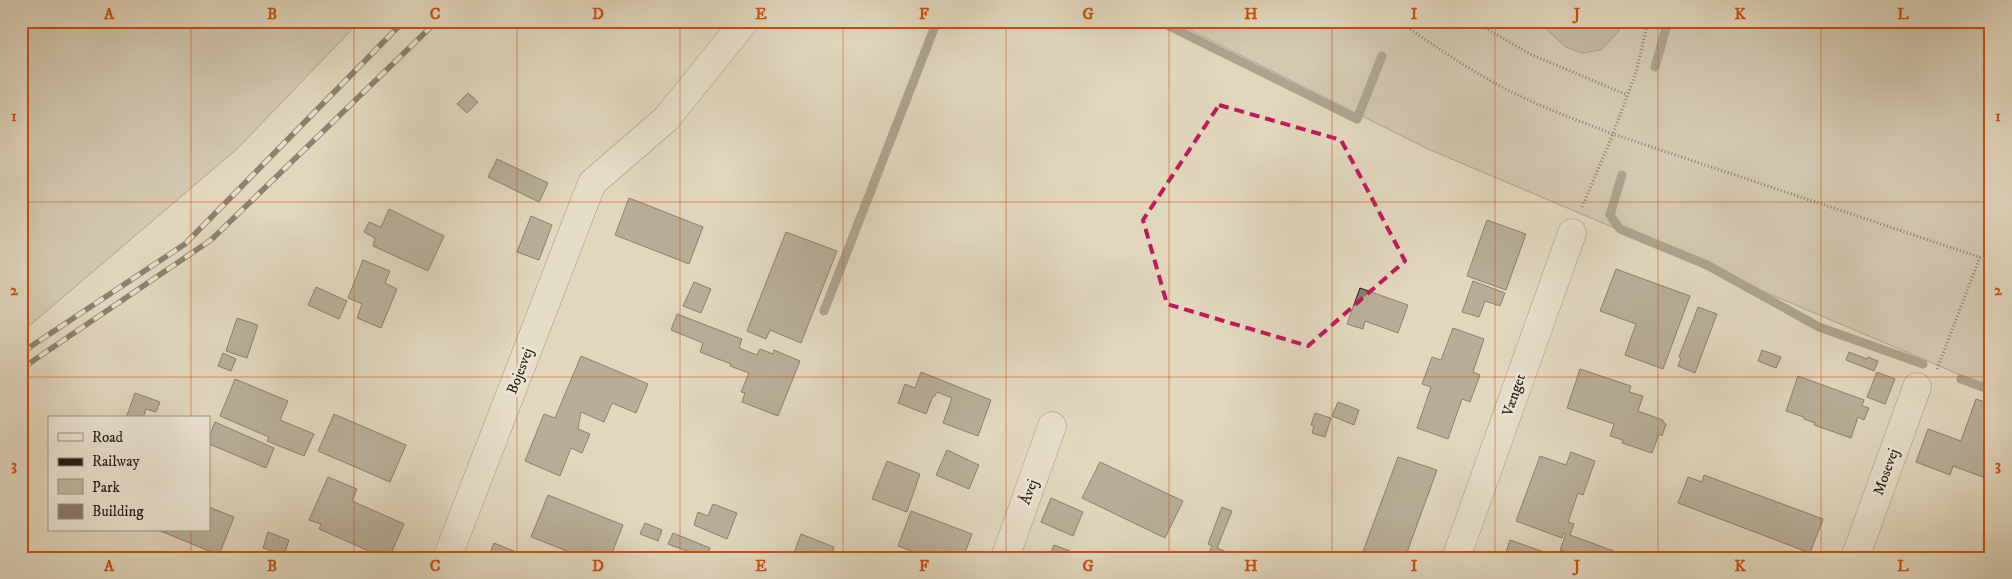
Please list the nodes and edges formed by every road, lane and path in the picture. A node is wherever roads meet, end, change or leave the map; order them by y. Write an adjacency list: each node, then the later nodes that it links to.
1 (745, 21): 12 (street, Bojesvej)
2 (1399, 21): 6 (path)
3 (1473, 21): 5 (path)
4 (1648, 21): 5 (path)
5 (1627, 95): 6 (path)
6 (1613, 134): 7 (path); 8 (path)
7 (1572, 233): 14 (street, Vænget)
8 (1980, 257): 9 (path); 10 (path)
9 (1991, 261)
10 (1917, 387): 15 (street, Mosevej)
11 (1052, 426): 13 (street, Åvej)
12 (447, 558)
13 (1005, 558)
14 (1456, 558)
15 (1855, 558)

